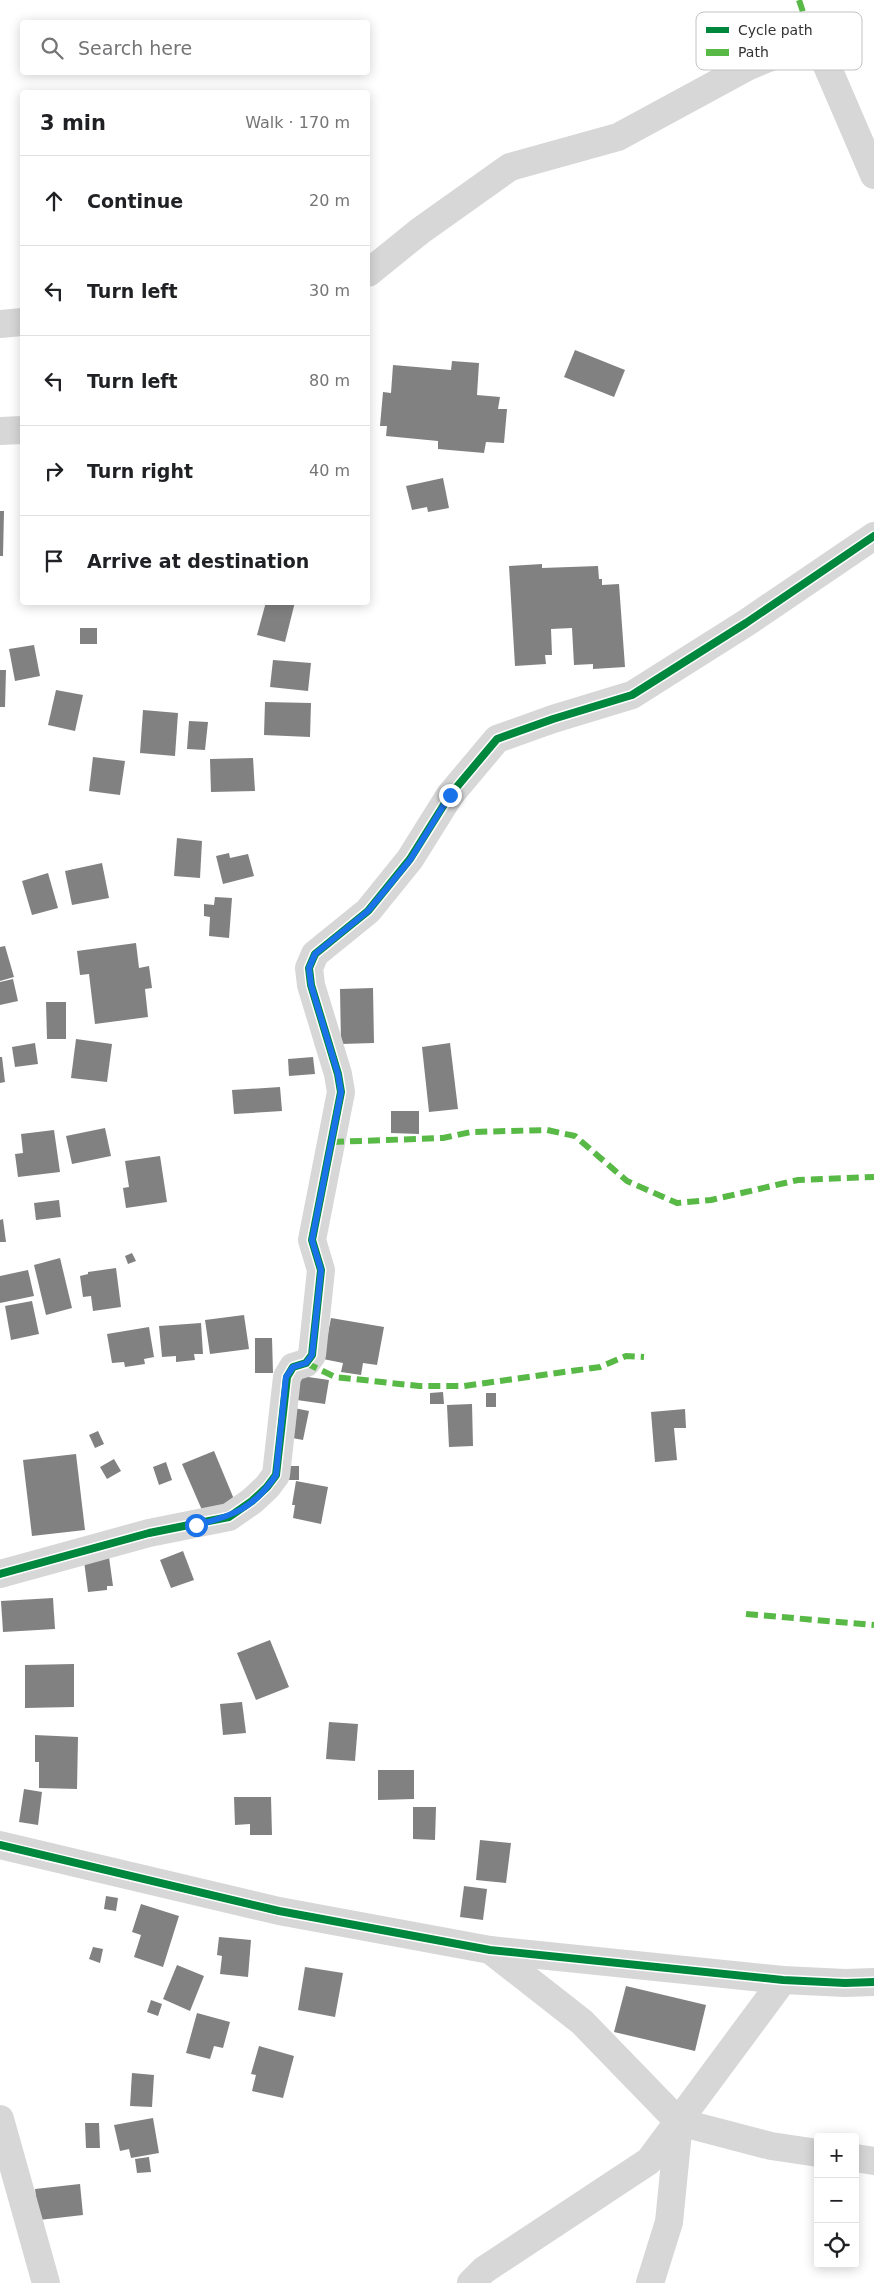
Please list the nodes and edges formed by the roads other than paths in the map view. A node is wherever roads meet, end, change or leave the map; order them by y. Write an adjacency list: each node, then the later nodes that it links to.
1 (742, 70): 4 (street)
2 (829, 70): 3 (street)
3 (874, 175)
4 (370, 271)
5 (20, 322): 6 (street)
6 (0, 324)
7 (20, 430): 8 (street)
8 (0, 431)
9 (874, 536): 10 (street)
10 (0, 1574)
11 (0, 1845): 12 (street)
12 (490, 1950): 13 (street); 16 (street)
13 (783, 1980): 14 (street); 16 (street)
14 (874, 1982)
15 (0, 2119): 20 (street)
16 (679, 2122): 17 (street); 21 (street); 22 (street)
17 (814, 2151)
18 (859, 2159): 19 (street)
19 (874, 2161)
20 (46, 2283)
21 (471, 2283)
22 (650, 2283)

